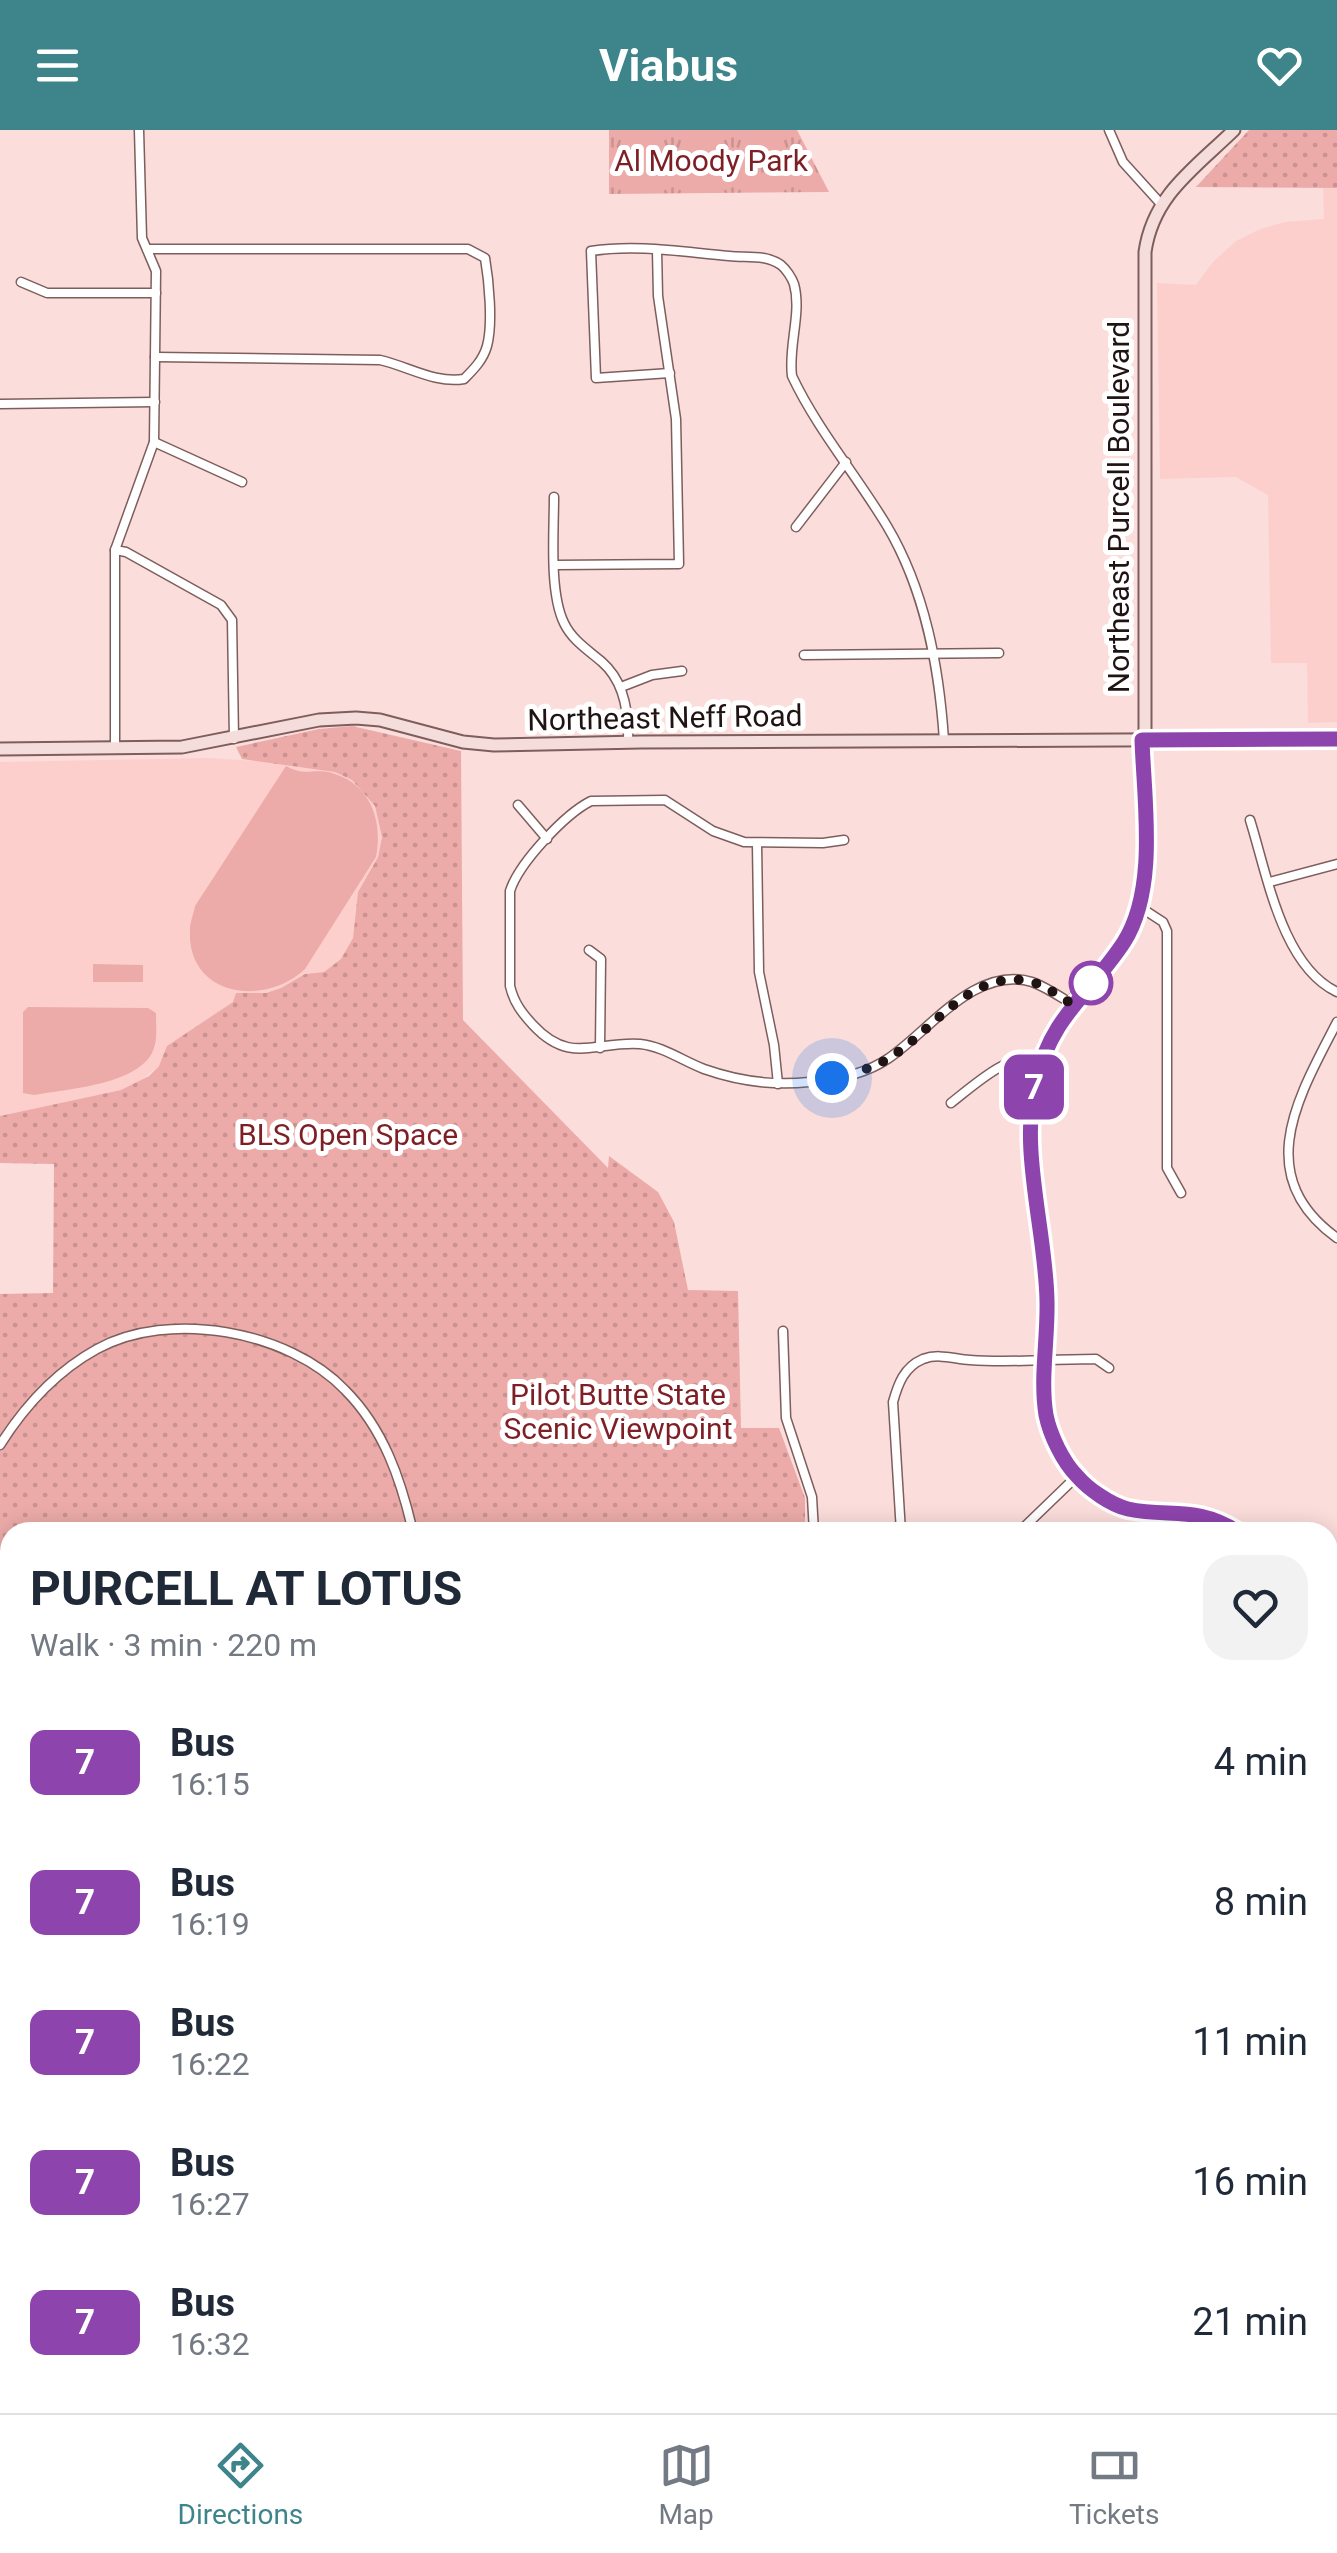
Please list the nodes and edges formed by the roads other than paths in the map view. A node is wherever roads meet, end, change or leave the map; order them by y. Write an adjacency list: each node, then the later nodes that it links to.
1 (139, 130): 5 (street)
2 (1109, 130): 4 (street)
3 (1234, 130): 4 (street, Northeast Purcell Boulevard)
4 (1160, 204): 28 (street, Northeast Purcell Boulevard)
5 (147, 249): 8 (street); 9 (street)
6 (656, 250): 10 (street); 10 (street); 14 (street)
7 (21, 282): 8 (street)
8 (156, 293): 9 (street)
9 (156, 358): 11 (street)
10 (670, 373): 19 (street)
11 (155, 402): 12 (street); 13 (street)
12 (0, 404)
13 (154, 442): 15 (street); 18 (street)
14 (846, 462): 17 (street); 22 (street)
15 (242, 482)
16 (554, 497): 19 (street)
17 (796, 526)
18 (115, 550): 25 (street); 30 (street)
19 (556, 564): 24 (street)
20 (999, 654): 22 (street)
21 (804, 655): 22 (street)
22 (934, 655): 27 (street)
23 (682, 671): 24 (street)
24 (621, 687): 29 (street)
25 (234, 739): 29 (street, Northeast Neff Road); 30 (street, Northeast Neff Road)
26 (1337, 739): 28 (street, Northeast Neff Road)
27 (944, 740): 28 (street, Northeast Neff Road); 29 (street, Northeast Neff Road)
28 (1142, 740): 39 (street, Northeast Purcell Boulevard)
29 (628, 742)
30 (115, 748): 31 (street, Northeast Neff Road)
31 (0, 749)
32 (518, 805): 34 (street)
33 (1250, 820): 38 (street)
34 (547, 839): 36 (street); 44 (street)
35 (844, 840): 36 (street)
36 (757, 844): 46 (street)
37 (1337, 864): 38 (street)
38 (1270, 882): 41 (street)
39 (1140, 907): 42 (street, Northeast Purcell Boulevard); 48 (street)
40 (589, 950): 44 (street)
41 (1337, 992)
42 (1072, 1004): 45 (street, Northeast Purcell Boulevard); 46 (street)
43 (1337, 1022): 49 (street)
44 (600, 1048): 46 (street)
45 (1044, 1055): 47 (street); 51 (street, Northeast Purcell Boulevard)
46 (778, 1084)
47 (951, 1103)
48 (1181, 1193)
49 (1337, 1238)
50 (783, 1332): 57 (street)
51 (1045, 1359): 52 (street); 54 (street, Northeast Purcell Boulevard); 58 (street)
52 (1109, 1368)
53 (0, 1445): 56 (street)
54 (1077, 1476): 55 (street, Northeast Purcell Boulevard); 59 (street)
55 (1128, 1508): 60 (street, Northeast Purcell Boulevard); 61 (street, Northeast Purcell Boulevard)
56 (411, 1522)
57 (813, 1522)
58 (900, 1522)
59 (1029, 1522)
60 (1196, 1522)
61 (1216, 1522)

